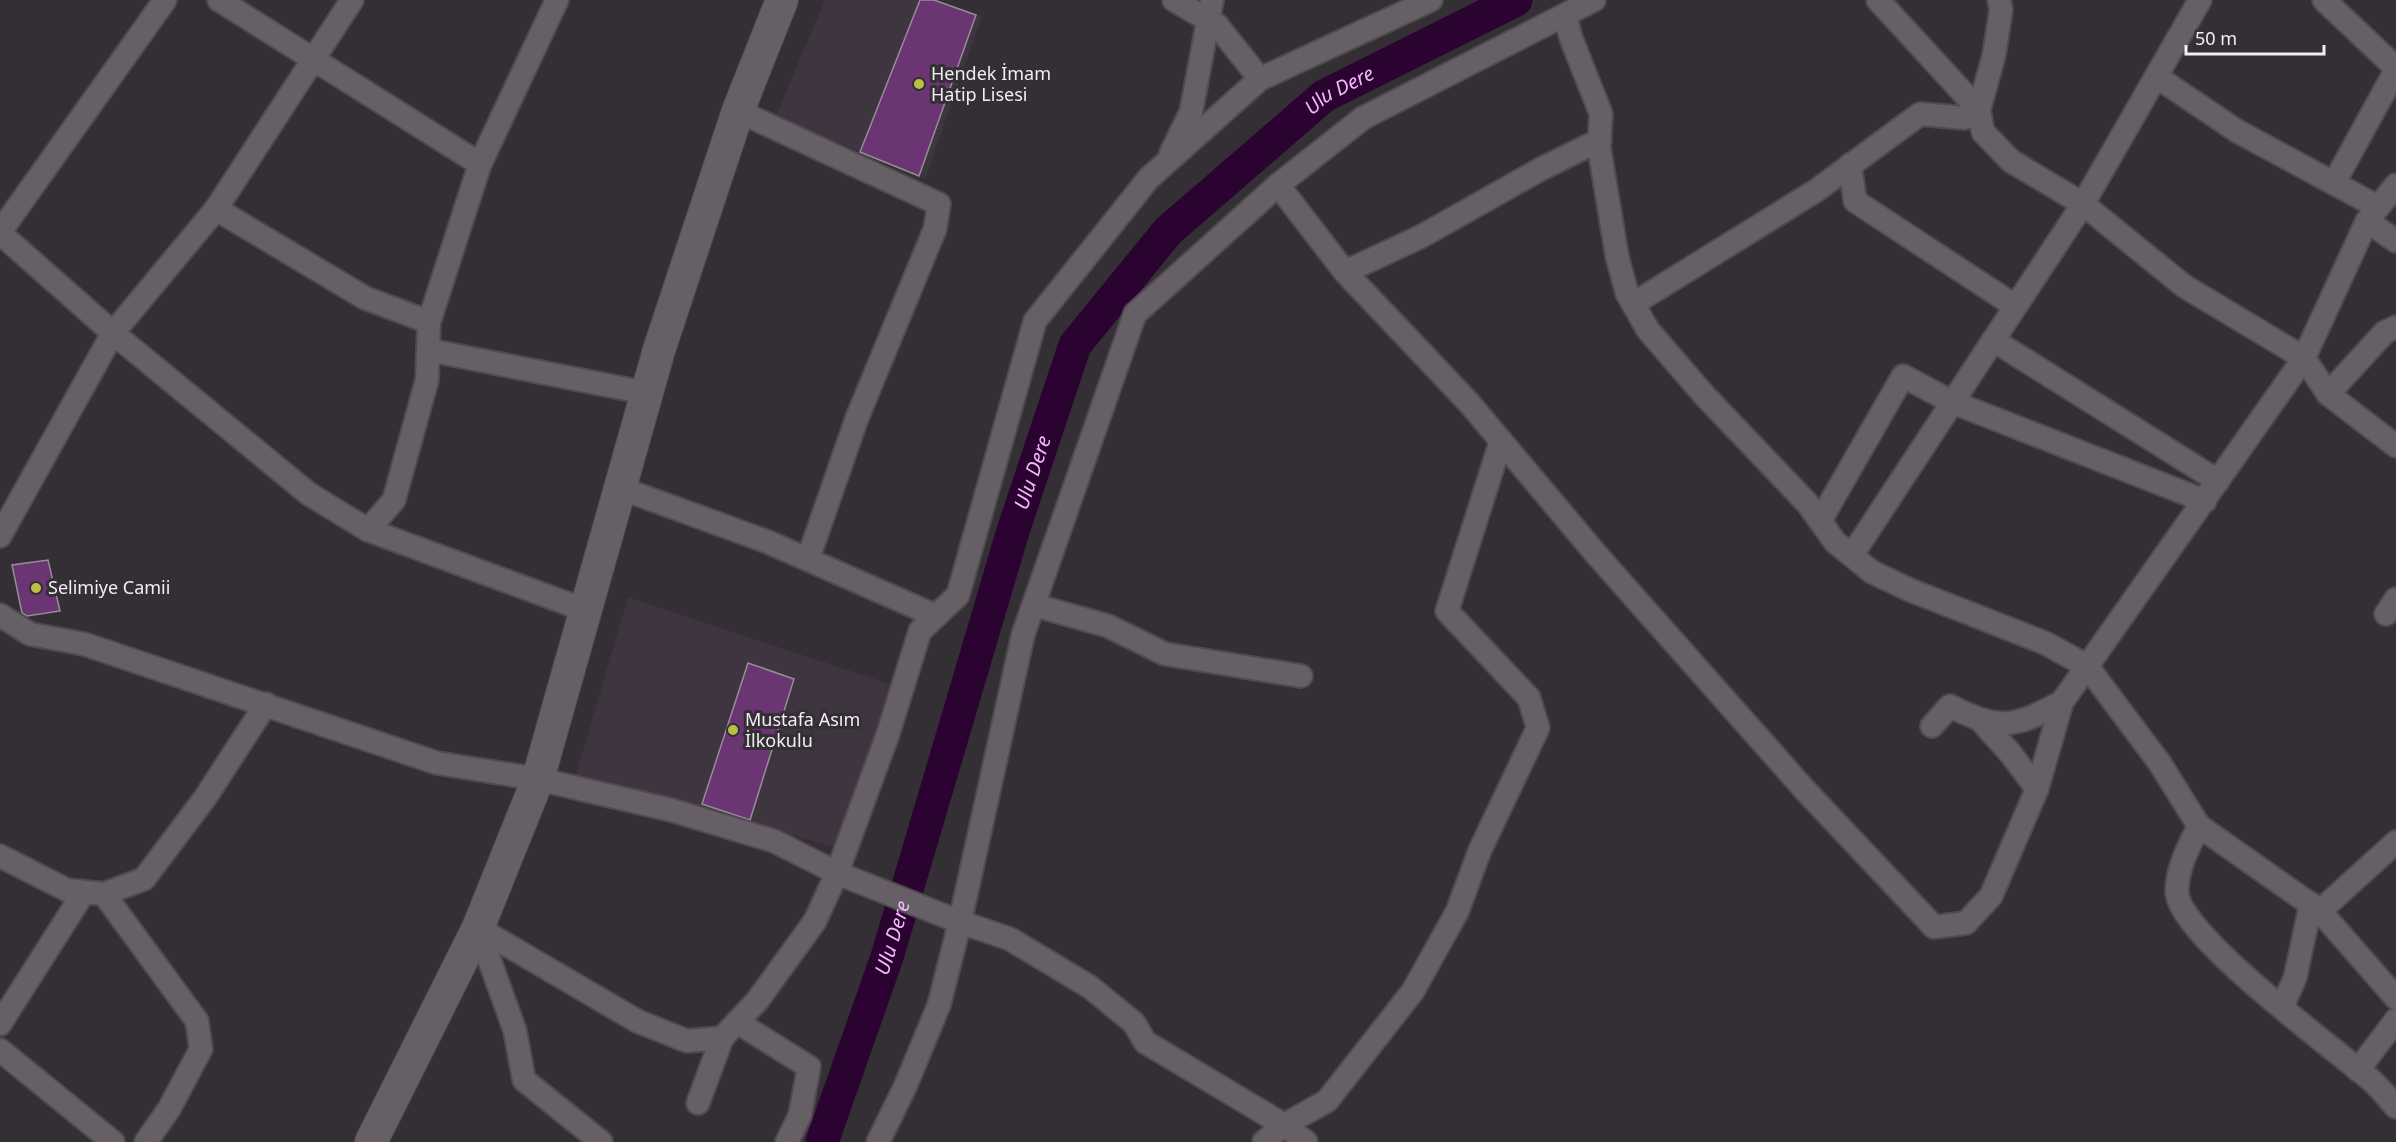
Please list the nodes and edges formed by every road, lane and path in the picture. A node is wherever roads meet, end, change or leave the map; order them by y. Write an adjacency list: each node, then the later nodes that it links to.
1 (165, 0): 31 (street)
2 (219, 0): 15 (street)
3 (352, 0): 15 (street)
4 (557, 0): 23 (street)
5 (782, 0): 20 (main road)
6 (1174, 0): 13 (street)
7 (1431, 0): 18 (street)
8 (1594, 0): 14 (street)
9 (1878, 0): 19 (street)
10 (1999, 0): 19 (street)
11 (2200, 0): 17 (street)
12 (2324, 0): 16 (street)
13 (1211, 10): 18 (street); 22 (street)
14 (1565, 15): 21 (street); 26 (street)
15 (315, 60): 23 (street); 29 (street)
16 (2396, 69): 25 (street)
17 (2157, 77): 25 (street); 28 (street)
18 (1260, 79): 22 (street)
19 (1979, 110): 24 (street); 28 (street)
20 (738, 111): 42 (main road); 54 (street)
21 (1600, 140): 33 (street); 34 (street)
22 (1167, 163): 58 (street)
23 (480, 164): 36 (street)
24 (1850, 165): 34 (street); 35 (street)
25 (2334, 183): 30 (street)
26 (1278, 185): 33 (street); 55 (street)
27 (2396, 185): 30 (street)
28 (2083, 204): 35 (street); 41 (street)
29 (216, 209): 36 (street); 38 (street)
30 (2372, 214): 32 (street); 41 (street)
31 (0, 233): 38 (street)
32 (2396, 241)
33 (1346, 272): 45 (street)
34 (1633, 304): 50 (street)
35 (2015, 306): 39 (street)
36 (429, 322): 40 (street)
37 (2396, 327): 43 (street)
38 (113, 333): 51 (street); 52 (street)
39 (1993, 340): 44 (street); 47 (street)
40 (428, 350): 42 (street); 51 (street)
41 (2304, 358): 43 (street); 47 (street)
42 (647, 393): 48 (main road)
43 (2328, 393): 46 (street)
44 (1952, 402): 49 (street); 50 (street); 53 (street)
45 (1501, 441): 66 (street); 84 (street)
46 (2396, 446)
47 (2218, 481): 49 (street)
48 (620, 488): 54 (street); 56 (main road)
49 (2205, 501): 59 (street)
50 (1820, 520): 53 (street)
51 (368, 530): 56 (street)
52 (0, 536)
53 (1852, 555): 59 (street)
54 (808, 559): 58 (street)
55 (1034, 605): 60 (street); 73 (street)
56 (585, 610): 65 (main road)
57 (0, 615): 62 (street)
58 (936, 616): 70 (street)
59 (2087, 666): 61 (street); 67 (street)
60 (1301, 676)
61 (2062, 702): 63 (street); 66 (street)
62 (266, 704): 65 (street); 71 (street)
63 (1982, 722): 64 (street); 66 (street)
64 (1932, 726)
65 (538, 779): 70 (street); 74 (main road)
66 (2037, 789)
67 (2199, 826): 72 (street); 76 (street)
68 (2396, 842): 72 (street)
69 (0, 856): 71 (street)
70 (837, 873): 73 (street); 79 (street)
71 (94, 893): 78 (street); 86 (street)
72 (2315, 908): 75 (street); 76 (street)
73 (960, 922): 84 (street); 90 (street)
74 (478, 928): 79 (street); 87 (main road); 88 (street)
75 (2396, 998)
76 (2282, 1007): 81 (street)
77 (2396, 1020): 81 (street)
78 (0, 1024)
79 (730, 1030): 82 (street); 89 (street)
80 (0, 1050): 85 (street)
81 (2358, 1070): 83 (street)
82 (698, 1103)
83 (2396, 1107)
84 (1284, 1125): 91 (street); 92 (street)
85 (113, 1142)
86 (146, 1142)
87 (371, 1142)
88 (601, 1142)
89 (787, 1142)
90 (878, 1142)
91 (1264, 1142)
92 (1306, 1142)

